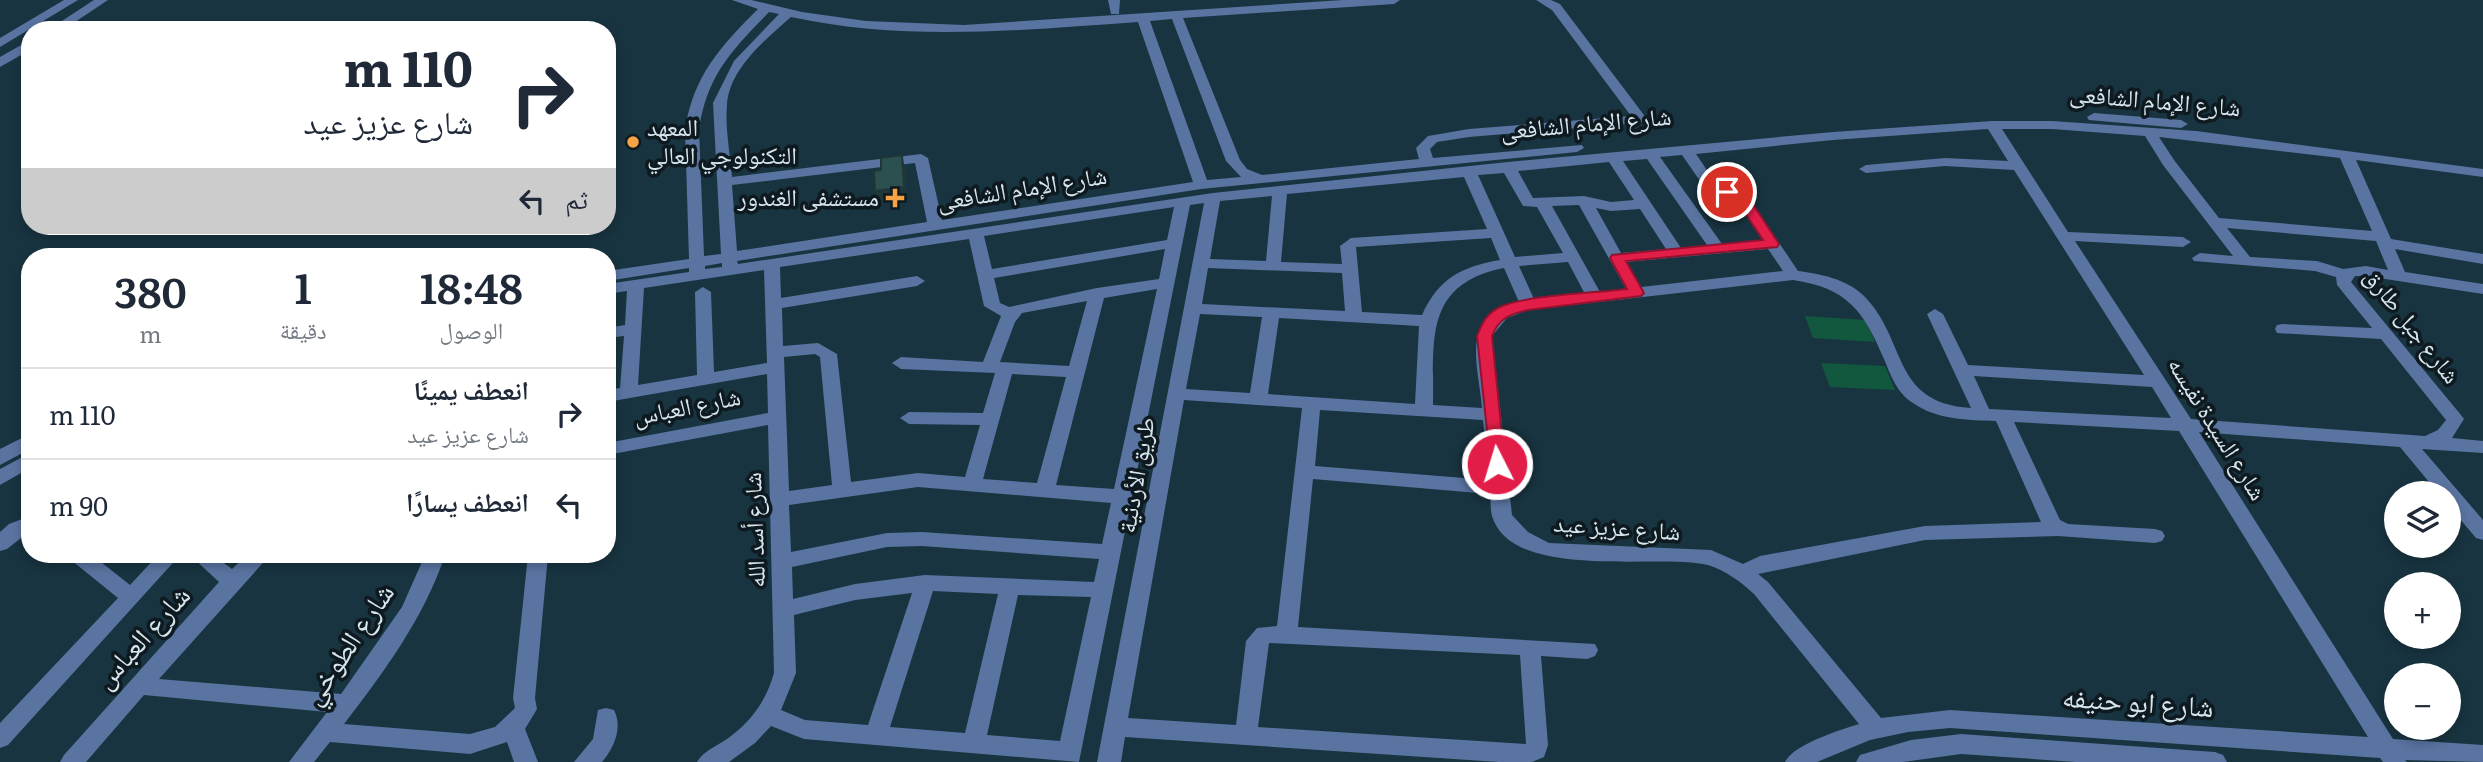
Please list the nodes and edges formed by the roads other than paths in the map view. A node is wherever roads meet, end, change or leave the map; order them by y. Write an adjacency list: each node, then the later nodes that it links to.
1 (72, 0): 13 (street)
2 (102, 0): 14 (street)
3 (738, 0): 10 (street)
4 (1276, 0): 8 (street)
5 (1394, 0): 11 (street)
6 (1542, 0): 7 (street)
7 (1558, 3): 27 (street)
8 (1121, 5): 15 (street)
9 (785, 7): 10 (street); 15 (street); 35 (street)
10 (766, 8): 63 (street)
11 (1176, 15): 12 (street); 34 (street)
12 (1143, 18): 15 (street); 37 (street)
13 (37, 21)
14 (68, 21)
15 (942, 24)
16 (21, 30): 17 (street)
17 (0, 43)
18 (21, 50): 19 (street)
19 (0, 63)
20 (1992, 125): 21 (street, شارع الإمام الشافعى); 23 (street, شارع الإمام الشافعى); 30 (street, شارع السيدة نفيسه)
21 (2150, 133): 25 (street, شارع الإمام الشافعى); 42 (street)
22 (1627, 150): 24 (street, شارع الإمام الشافعى); 25 (street, شارع الإمام الشافعى); 26 (street, شارع الإمام الشافعى); 27 (street, شارع الإمام الشافعى)
23 (1686, 150): 24 (street, شارع الإمام الشافعى); 50 (street)
24 (1651, 153): 51 (street)
25 (2357, 153): 28 (street, شارع الإمام الشافعى); 33 (street, شارع الإمام الشافعى); 47 (street)
26 (1613, 157): 29 (street, شارع الإمام الشافعى); 41 (street)
27 (1427, 161): 34 (street, شارع الإمام الشافعى)
28 (2483, 163)
29 (1508, 166): 32 (street, شارع الإمام الشافعى); 40 (street)
30 (2020, 166): 31 (street); 46 (street, شارع السيدة نفيسه)
31 (1866, 169)
32 (1469, 171): 36 (street, شارع الإمام الشافعى); 44 (street)
33 (2483, 173)
34 (1257, 178): 37 (street, شارع الإمام الشافعى)
35 (725, 182): 43 (street); 60 (street)
36 (1280, 190): 37 (street, شارع الإمام الشافعى); 62 (street)
37 (1207, 191): 39 (street, شارع الإمام الشافعى); 43 (street, شارع الإمام الشافعى); 58 (street, طريق الأردنية)
38 (1584, 200): 40 (street); 41 (street); 54 (street)
39 (1183, 201): 45 (street, شارع الإمام الشافعى); 49 (street, طريق الأردنية)
40 (1542, 202): 53 (street)
41 (1644, 204): 52 (street)
42 (2215, 222): 47 (street); 57 (street)
43 (935, 225): 60 (street, شارع الإمام الشافعى)
44 (1496, 233): 59 (street); 64 (street)
45 (976, 234): 61 (street, شارع الإمام الشافعى); 66 (street)
46 (2065, 236): 48 (street); 97 (street, شارع السيدة نفيسه)
47 (2383, 240): 56 (street); 69 (street)
48 (2183, 242)
49 (1175, 243): 66 (street); 71 (street, طريق الأردنية)
50 (1772, 244): 51 (street); 67 (street)
51 (1718, 248): 52 (street)
52 (1676, 252): 54 (street)
53 (1573, 257): 59 (street); 78 (street)
54 (1617, 258): 77 (street)
55 (2200, 258): 57 (street)
56 (2483, 258)
57 (2245, 261): 68 (street)
58 (1200, 262): 62 (street); 81 (street, طريق الأردنية)
59 (1510, 263): 80 (street); 86 (street)
60 (730, 264): 61 (street, شارع الإمام الشافعى); 63 (street, شارع الإمام الشافعى)
61 (772, 264): 79 (street, شارع أسد الله)
62 (1273, 266): 64 (street)
63 (697, 269): 65 (street); 72 (street)
64 (1350, 269): 85 (street)
65 (616, 275)
66 (985, 275): 83 (street)
67 (1793, 275): 77 (street, شارع عزيز عيد); 105 (street, شارع عزيز عيد)
68 (2343, 275): 69 (street, شارع جبل طارق); 90 (street, شارع جبل طارق)
69 (2399, 276): 74 (street, شارع جبل طارق)
70 (917, 281): 79 (street)
71 (1167, 282): 76 (street); 122 (street, طريق الأردنية)
72 (636, 284): 73 (street); 88 (street)
73 (616, 287)
74 (2483, 289)
75 (703, 292): 96 (street)
76 (1097, 293): 83 (street); 95 (street)
77 (1636, 293): 78 (street, شارع عزيز عيد)
78 (1595, 298): 80 (street, شارع عزيز عيد)
79 (774, 304): 91 (street, شارع أسد الله)
80 (1528, 305): 104 (street, شارع عزيز عيد)
81 (1191, 308): 82 (street); 100 (street, طريق الأردنية)
82 (1271, 313): 85 (street); 101 (street)
83 (1010, 314): 93 (street)
84 (1935, 314): 94 (street)
85 (1354, 317): 86 (street)
86 (1428, 321): 103 (street)
87 (2283, 328): 90 (street)
88 (634, 329): 89 (street); 98 (street)
89 (616, 332)
90 (2386, 334): 110 (street, شارع جبل طارق)
91 (775, 359): 96 (street); 106 (street, شارع أسد الله); 119 (street)
92 (901, 363): 93 (street)
93 (998, 368): 95 (street); 108 (street)
94 (1962, 370): 97 (street); 105 (street)
95 (1076, 372): 121 (street)
96 (706, 379): 98 (street)
97 (2158, 382): 109 (street, شارع السيدة نفيسه)
98 (629, 392): 99 (street)
99 (616, 394)
100 (1176, 394): 101 (street); 153 (street, طريق الأردنية)
101 (1258, 400): 102 (street)
102 (1312, 403): 103 (street); 116 (street)
103 (1424, 410): 104 (street)
104 (1492, 415): 120 (street, شارع عزيز عيد)
105 (1993, 415): 109 (street, شارع عزيز عيد); 126 (street)
106 (777, 417): 112 (street, شارع العباس); 123 (street, شارع أسد الله)
107 (909, 418): 108 (street)
108 (991, 419): 118 (street)
109 (2186, 425): 110 (street, شارع عزيز عيد); 160 (street, شارع السيدة نفيسه)
110 (2415, 442): 113 (street, شارع عزيز عيد); 124 (street)
111 (21, 445): 114 (street)
112 (616, 447)
113 (2483, 447)
114 (0, 458)
115 (21, 465): 117 (street)
116 (1304, 472): 120 (street); 145 (street)
117 (0, 478)
118 (972, 484): 119 (street); 121 (street)
119 (842, 488): 123 (street)
120 (1499, 488): 138 (street, شارع عزيز عيد)
121 (1045, 490): 122 (street)
122 (1122, 497): 130 (street, طريق الأردنية)
123 (780, 499): 131 (street, شارع أسد الله)
124 (2473, 509): 127 (street)
125 (21, 527): 129 (street)
126 (2057, 529): 128 (street); 138 (street)
127 (2483, 533)
128 (2155, 536)
129 (0, 544)
130 (1110, 552): 131 (street); 142 (street, طريق الأردنية)
131 (783, 561): 144 (street, شارع أسد الله)
132 (88, 563): 143 (street)
133 (163, 563): 143 (street)
134 (210, 563): 139 (street)
135 (251, 563): 139 (street, شارع العباس)
136 (432, 563): 149 (street, شارع الطوخي)
137 (537, 563): 152 (street)
138 (1743, 573): 154 (street, شارع عزيز عيد)
139 (232, 581): 148 (street, شارع العباس)
140 (925, 583): 141 (street); 144 (street); 156 (street)
141 (1010, 586): 142 (street); 159 (street)
142 (1102, 590): 162 (street, طريق الأردنية)
143 (131, 597): 158 (street)
144 (783, 610): 150 (street, شارع أسد الله)
145 (1287, 635): 146 (street); 157 (street)
146 (1530, 647): 147 (street); 157 (street)
147 (1587, 650)
148 (139, 686): 149 (street); 164 (street, شارع العباس)
149 (345, 704): 155 (street, شارع الطوخي)
150 (769, 715): 156 (street); 163 (street, شارع أسد الله)
151 (606, 717): 167 (street)
152 (513, 727): 155 (street); 166 (street)
153 (1115, 727): 157 (street); 168 (street, طريق الأردنية)
154 (1875, 727): 160 (street, شارع ابو حنيفه); 169 (street, شارع ابو حنيفه)
155 (324, 732): 165 (street, شارع الطوخي)
156 (876, 736): 159 (street)
157 (1246, 736)
158 (0, 738)
159 (974, 744): 162 (street)
160 (2391, 755): 161 (street, شارع ابو حنيفه)
161 (2483, 755)
162 (1068, 757)
163 (713, 761)
164 (72, 762)
165 (301, 762)
166 (526, 762)
167 (586, 762)
168 (1109, 762)
169 (1797, 762)
170 (1868, 762): 171 (street)
171 (2215, 762)

